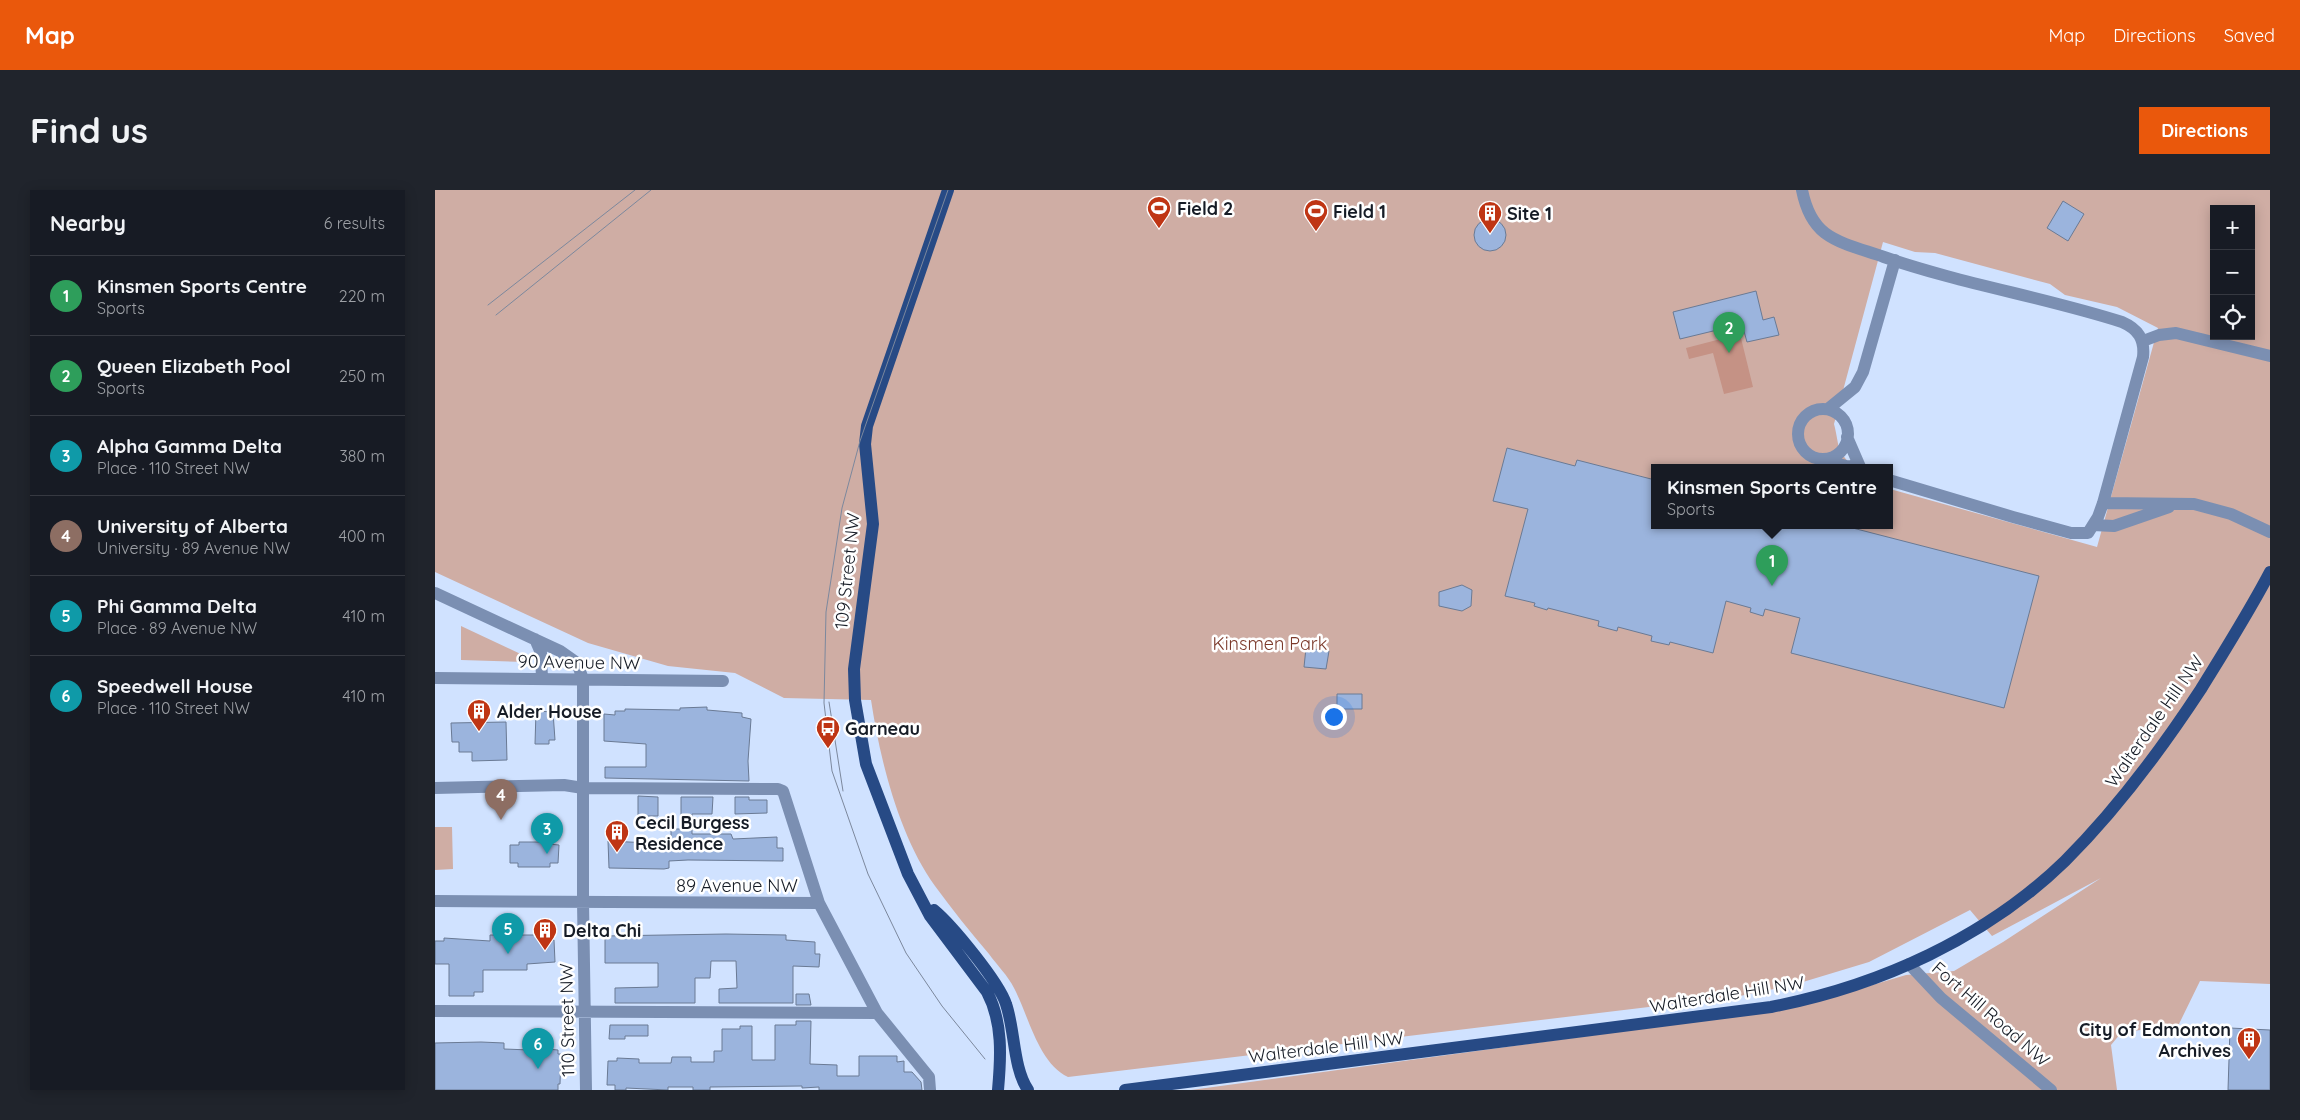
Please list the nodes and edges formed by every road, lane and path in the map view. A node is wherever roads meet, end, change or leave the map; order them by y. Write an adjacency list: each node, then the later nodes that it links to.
1 (948, 190): 25 (main road, 109 Street NW)
2 (1802, 190): 3 (street)
3 (1895, 260): 4 (street); 6 (street)
4 (2143, 341): 5 (street); 12 (street)
5 (2270, 356)
6 (1828, 409): 7 (street); 8 (street)
7 (1847, 437): 8 (street); 10 (street)
8 (1819, 459): 9 (street)
9 (1838, 464)
10 (1859, 464)
11 (1893, 481): 14 (street)
12 (2103, 503): 13 (street); 14 (street)
13 (2176, 504): 14 (street); 15 (street)
14 (2093, 526)
15 (2270, 532)
16 (2270, 572): 29 (main road, Walterdale Hill NW)
17 (435, 593): 18 (street)
18 (535, 639): 20 (street); 21 (street)
19 (435, 678): 20 (street, 90 Avenue NW)
20 (542, 679): 21 (street, 90 Avenue NW)
21 (583, 680): 22 (street, 90 Avenue NW); 24 (street, 110 Street NW)
22 (723, 681)
23 (435, 788): 24 (street)
24 (583, 788): 27 (street, 110 Street NW); 28 (street)
25 (920, 898): 35 (main road, 109 Street NW); 36 (main road, 109 Street NW)
26 (435, 901): 27 (street, 89 Avenue NW)
27 (583, 902): 28 (street, 89 Avenue NW); 31 (street, 110 Street NW)
28 (819, 903): 32 (street, 89 Avenue NW)
29 (1909, 964): 37 (main road, Walterdale Hill NW); 38 (street, Fort Hill Road NW)
30 (435, 1012): 31 (street)
31 (585, 1012): 32 (street); 33 (street, 110 Street NW)
32 (877, 1013): 34 (street, 89 Avenue NW)
33 (586, 1090)
34 (930, 1090)
35 (998, 1090)
36 (1028, 1090)
37 (1125, 1090)
38 (2051, 1090)

